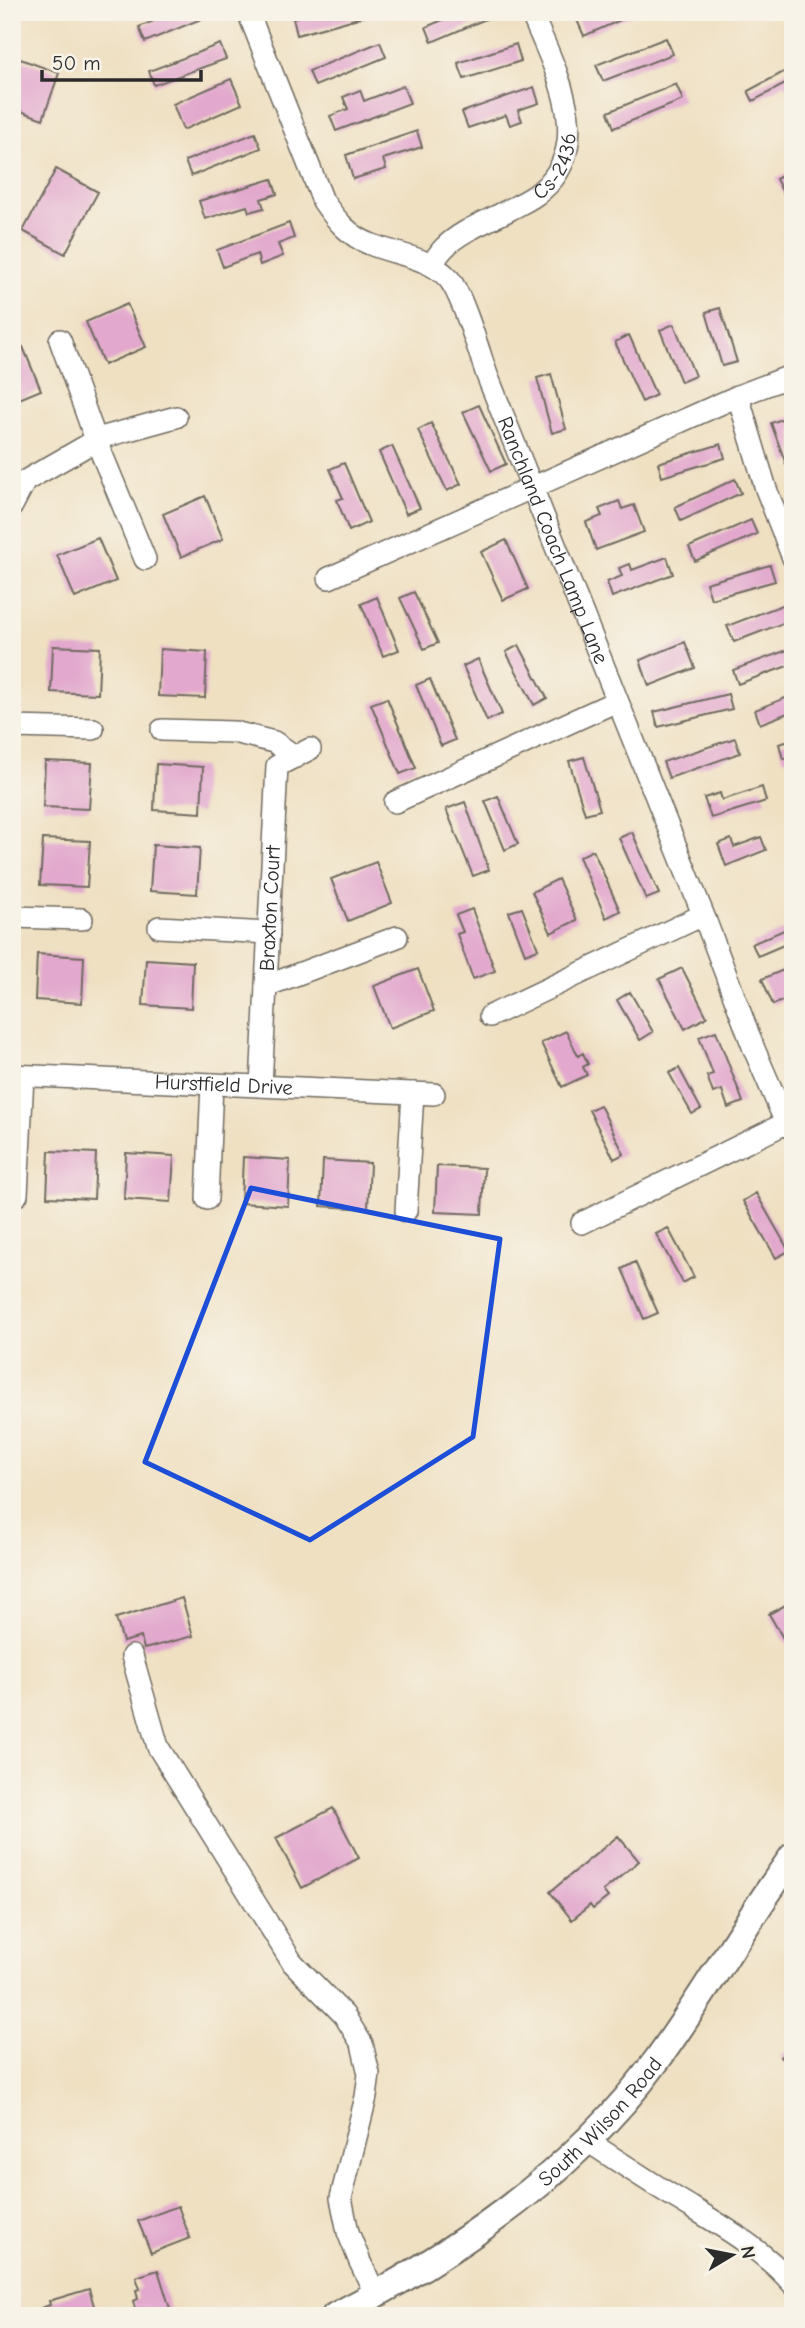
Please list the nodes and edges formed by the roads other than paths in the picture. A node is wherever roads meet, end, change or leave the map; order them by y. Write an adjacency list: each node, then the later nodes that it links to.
1 (248, 12): 3 (street, Ranchland Coach Lamp Lane)
2 (531, 12): 3 (street, Cs-2436)
3 (431, 265): 9 (street, Ranchland Coach Lamp Lane)
4 (60, 340): 8 (street)
5 (793, 375): 6 (street)
6 (738, 396): 9 (street); 11 (street)
7 (176, 417): 8 (street)
8 (96, 440): 10 (street); 12 (street)
9 (533, 487): 13 (street); 14 (street, Ranchland Coach Lamp Lane)
10 (12, 506)
11 (793, 558)
12 (145, 559)
13 (329, 578)
14 (617, 701): 18 (street); 19 (street, Ranchland Coach Lamp Lane)
15 (12, 727): 16 (street)
16 (93, 729)
17 (162, 730): 23 (street, Braxton Court)
18 (395, 802)
19 (703, 915): 26 (street); 30 (street, Ranchland Coach Lamp Lane)
20 (12, 917): 21 (street)
21 (82, 919)
22 (159, 927): 23 (street)
23 (269, 933): 25 (street, Braxton Court)
24 (397, 937): 25 (street)
25 (266, 986): 29 (street, Braxton Court)
26 (490, 1016)
27 (18, 1075): 28 (street, Hurstfield Drive); 31 (street)
28 (212, 1084): 29 (street, Hurstfield Drive); 32 (street)
29 (261, 1086): 33 (street, Hurstfield Drive)
30 (790, 1126): 34 (street)
31 (17, 1195)
32 (207, 1199)
33 (406, 1211)
34 (582, 1223)
35 (132, 1656): 39 (street)
36 (793, 1856): 37 (main road, South Wilson Road)
37 (586, 2140): 38 (street); 39 (main road, South Wilson Road)
38 (793, 2284)
39 (376, 2295): 40 (main road, South Wilson Road)
40 (335, 2316)

